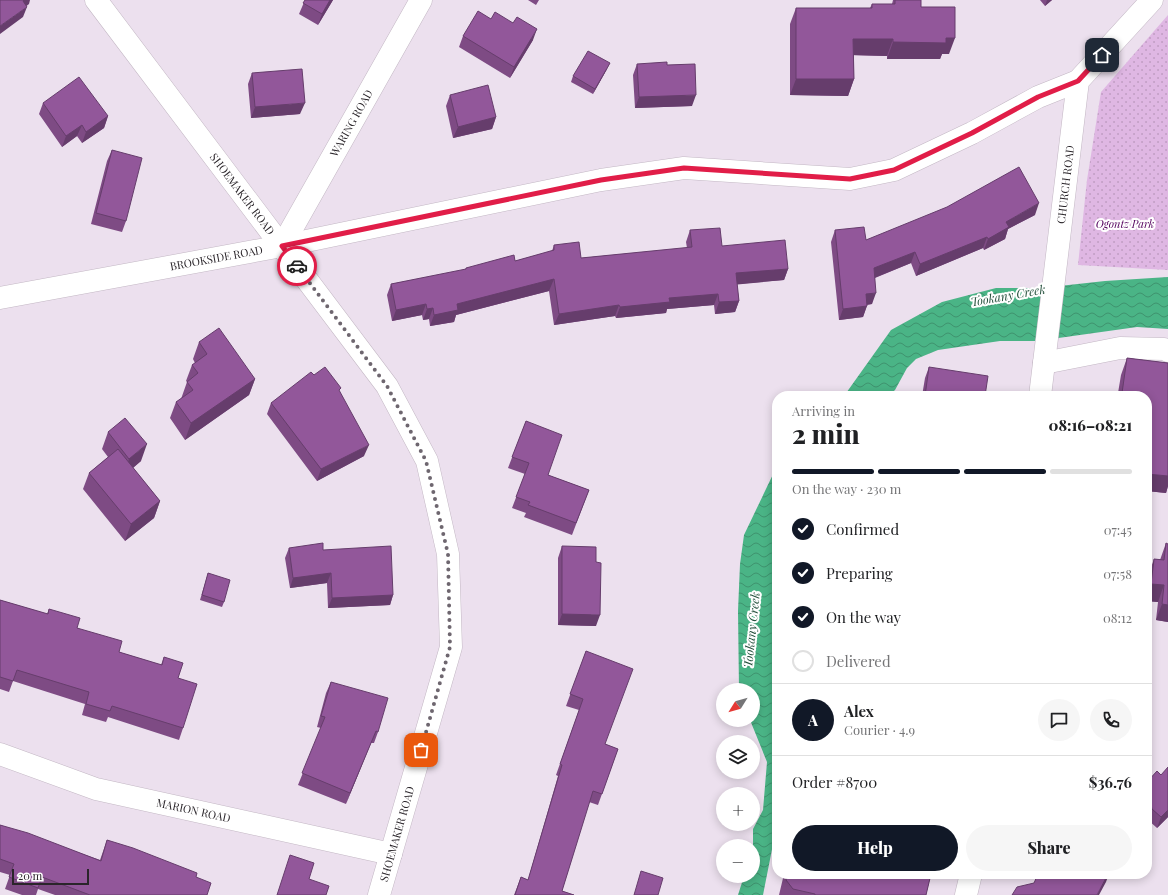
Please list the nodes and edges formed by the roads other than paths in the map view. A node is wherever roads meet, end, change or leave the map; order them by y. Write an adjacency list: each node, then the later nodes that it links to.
1 (96, 0): 5 (street, SHOEMAKER ROAD)
2 (421, 0): 5 (street, WARING ROAD)
3 (1152, 0): 4 (street)
4 (1078, 81): 5 (street, BROOKSIDE ROAD); 8 (street, CHURCH ROAD)
5 (282, 246): 6 (street, BROOKSIDE ROAD); 11 (street, SHOEMAKER ROAD)
6 (0, 298)
7 (1168, 351): 8 (street)
8 (1044, 363): 9 (street, CHURCH ROAD)
9 (1041, 391)
10 (0, 754): 11 (street, MARION ROAD)
11 (391, 854): 13 (street, SHOEMAKER ROAD)
12 (970, 879): 14 (street)
13 (379, 895)
14 (966, 895)

